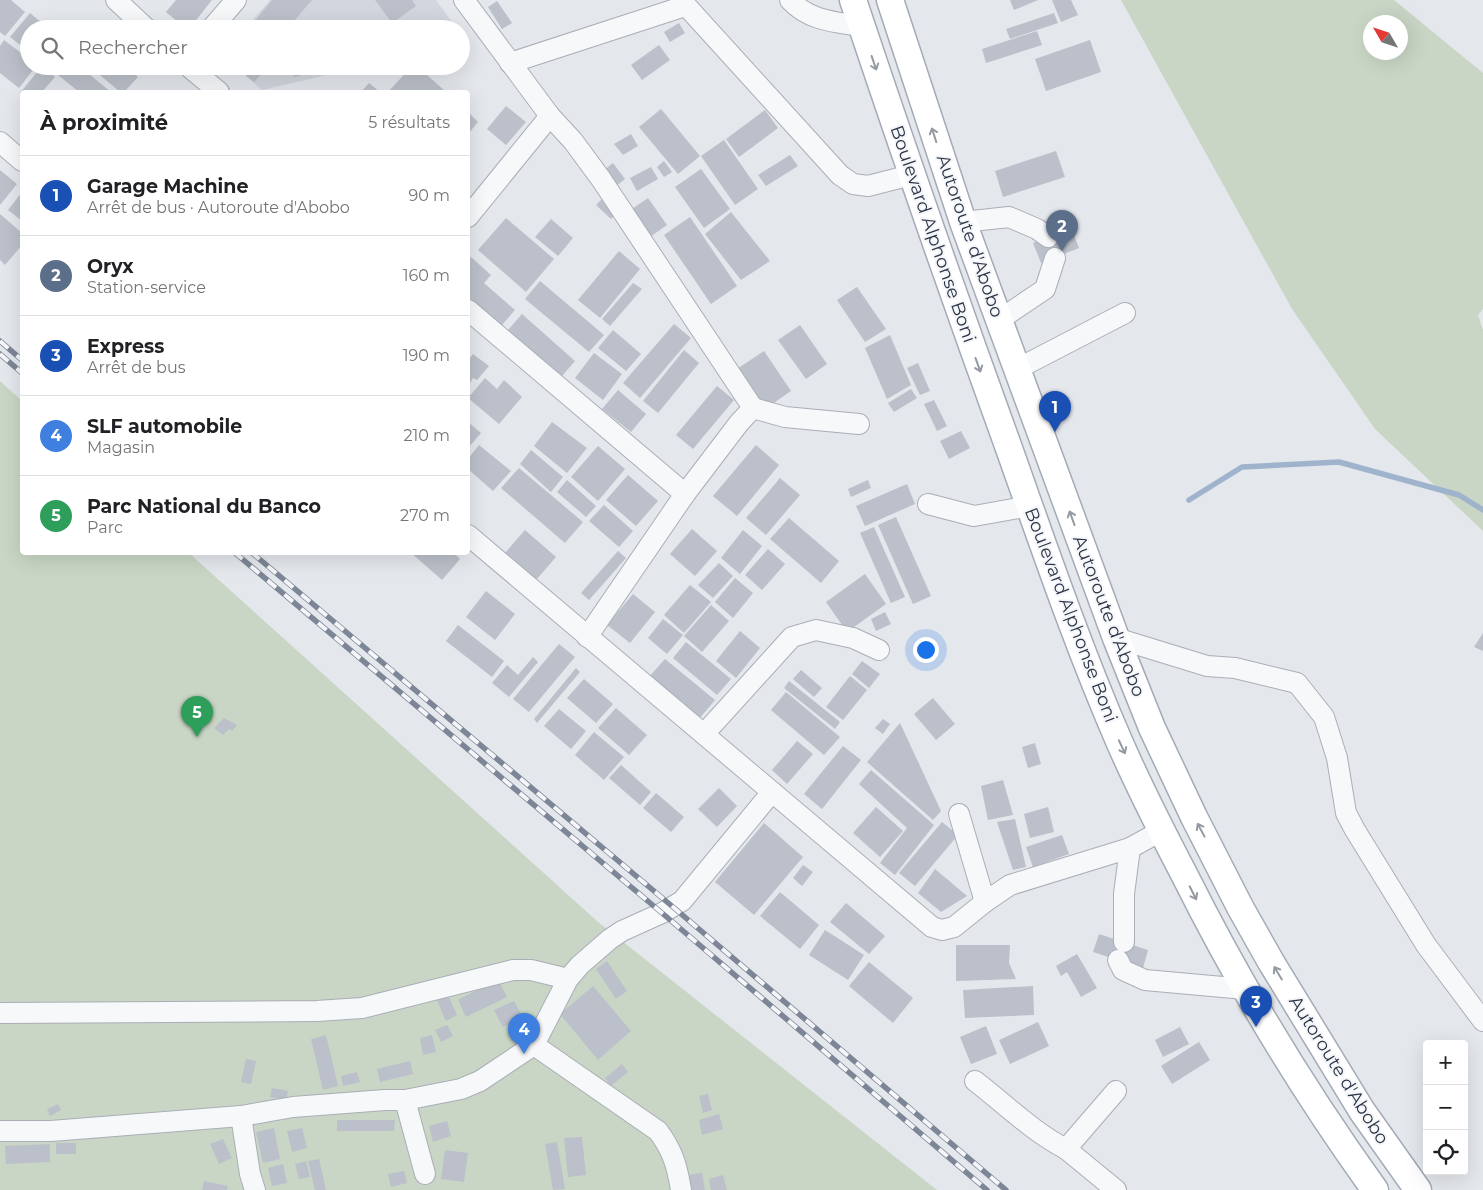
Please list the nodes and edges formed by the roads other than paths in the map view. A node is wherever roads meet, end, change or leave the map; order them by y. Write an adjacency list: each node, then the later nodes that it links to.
1 (116, 0): 8 (street)
2 (236, 0): 9 (street)
3 (464, 0): 11 (street)
4 (790, 0): 10 (street)
5 (853, 0): 10 (main road, Boulevard Alphonse Boni)
6 (890, 0): 19 (main road, Autoroute d'Abobo, one-way to 6)
7 (683, 3): 11 (street); 17 (street)
8 (137, 20)
9 (219, 20)
10 (861, 26): 17 (main road, Boulevard Alphonse Boni, one-way to 17)
11 (510, 63): 14 (street)
12 (199, 75): 13 (street)
13 (217, 90)
14 (550, 116): 18 (street); 26 (street)
15 (0, 142): 16 (street)
16 (20, 159)
17 (912, 175): 30 (main road, Boulevard Alphonse Boni, one-way to 30)
18 (470, 215)
19 (963, 222): 20 (street); 24 (main road, Autoroute d'Abobo)
20 (1048, 237)
21 (1056, 258): 24 (street)
22 (470, 312): 28 (street)
23 (1125, 313): 25 (street)
24 (999, 320): 25 (main road, Autoroute d'Abobo)
25 (1017, 369): 33 (main road, Autoroute d'Abobo, one-way to 25)
26 (753, 408): 27 (street); 28 (street)
27 (859, 424)
28 (686, 494): 32 (street)
29 (928, 504): 30 (street)
30 (1030, 506): 38 (main road, Boulevard Alphonse Boni, one-way to 38)
31 (470, 537): 32 (street)
32 (587, 636): 35 (street)
33 (1116, 638): 44 (street); 57 (main road, Autoroute d'Abobo, one-way to 33)
34 (879, 650): 35 (street)
35 (704, 734): 36 (street)
36 (772, 792): 40 (street); 41 (street)
37 (959, 814): 40 (street)
38 (1161, 831): 39 (street); 42 (main road, Boulevard Alphonse Boni, one-way to 42)
39 (1130, 848): 40 (street); 42 (street)
40 (985, 902)
41 (568, 979): 43 (street); 45 (street)
42 (1245, 989): 56 (main road, Boulevard Alphonse Boni)
43 (0, 1013)
44 (1483, 1021)
45 (534, 1045): 48 (street); 54 (street)
46 (976, 1081): 51 (street)
47 (1116, 1091): 51 (street)
48 (405, 1100): 49 (street); 52 (street)
49 (241, 1116): 50 (street); 53 (street)
50 (0, 1131)
51 (1066, 1149): 55 (street)
52 (425, 1174)
53 (255, 1190)
54 (681, 1190)
55 (1116, 1190)
56 (1375, 1190)
57 (1418, 1190)

